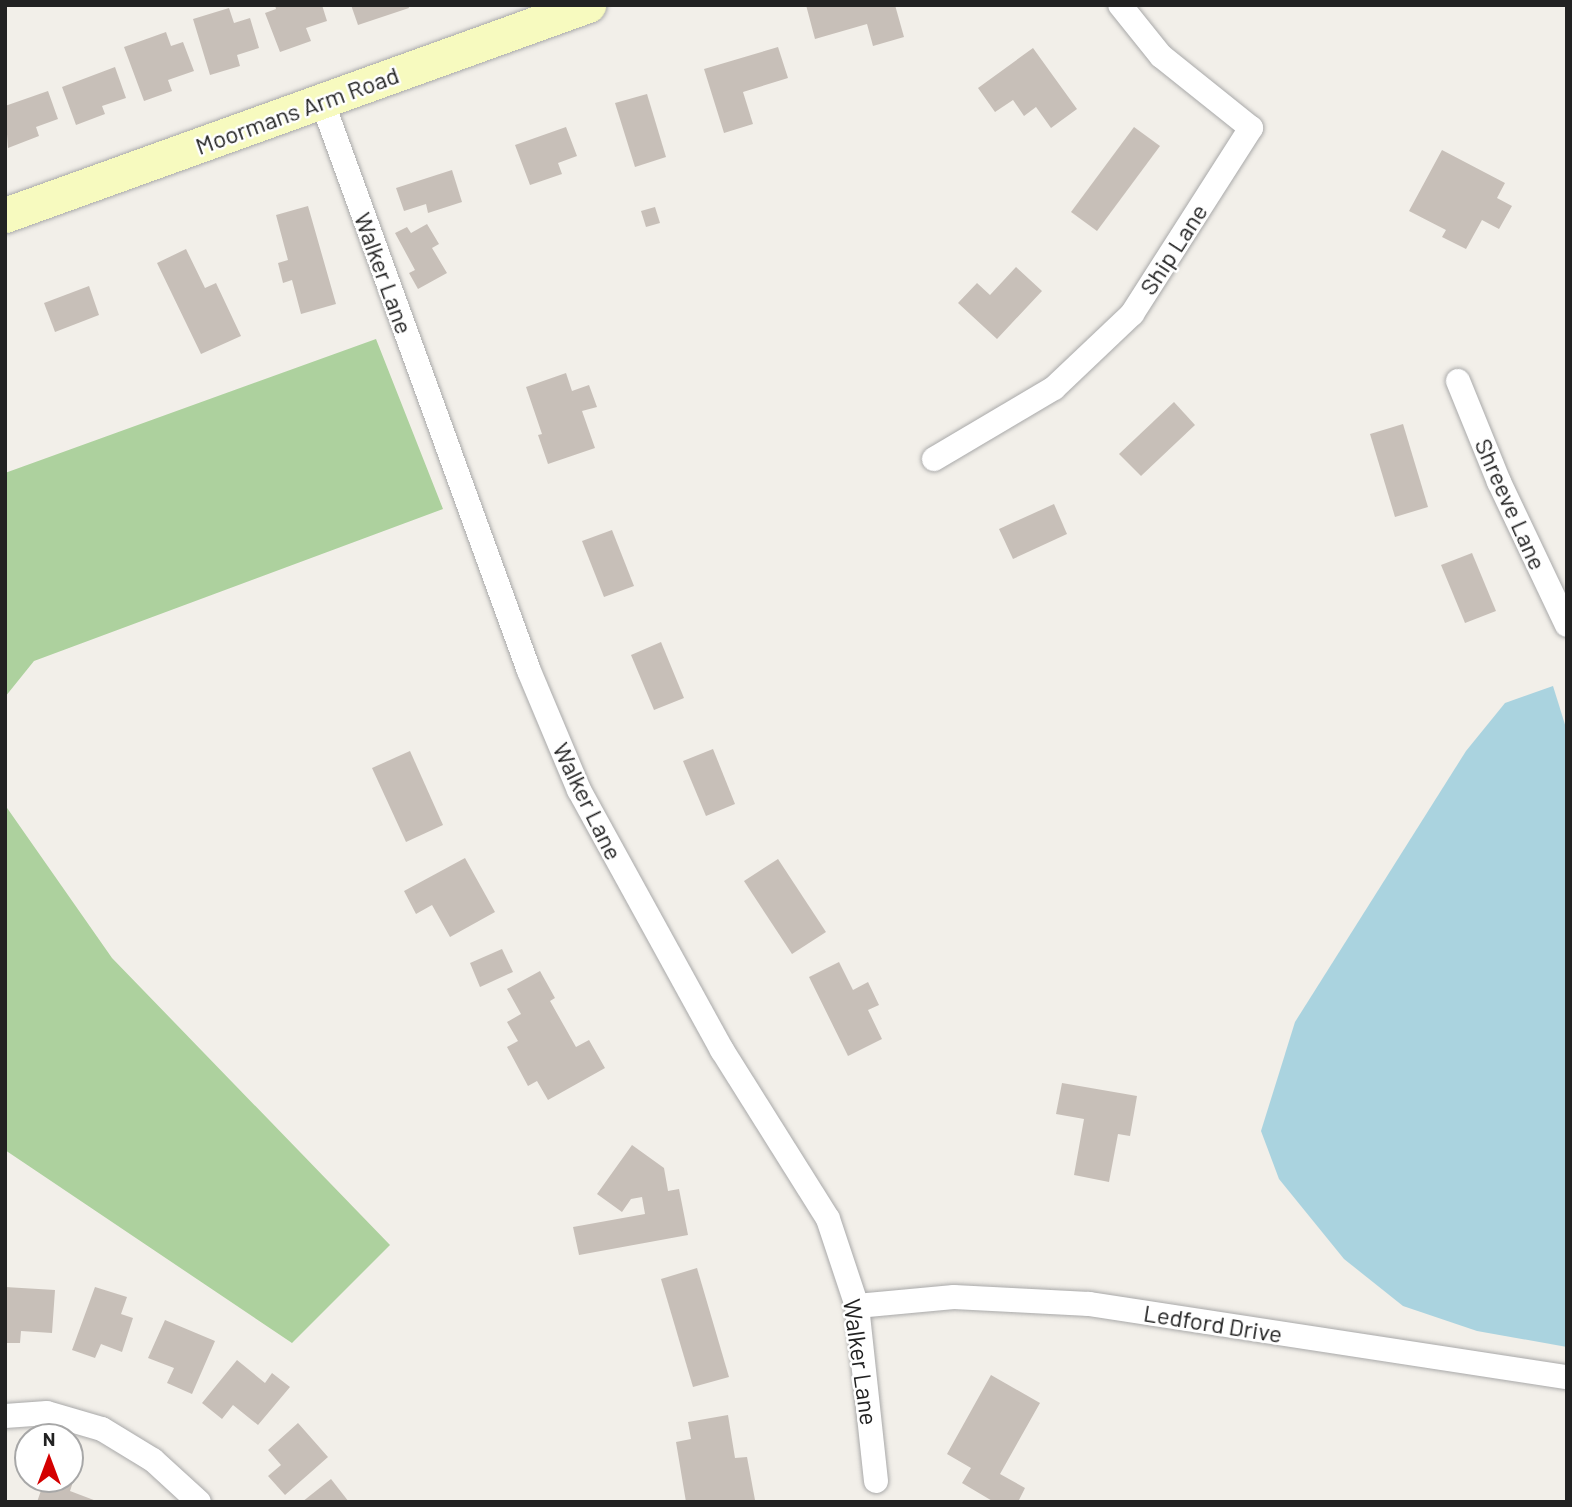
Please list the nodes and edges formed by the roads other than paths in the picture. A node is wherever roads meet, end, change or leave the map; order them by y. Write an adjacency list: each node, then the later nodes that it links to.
1 (588, 5): 3 (street, Moormans Arm Road)
2 (1120, 5): 6 (street, Ship Lane)
3 (322, 101): 4 (street, Moormans Arm Road); 8 (street, Walker Lane)
4 (5, 215)
5 (1458, 381): 7 (street, Shreeve Lane)
6 (934, 459)
7 (1567, 625)
8 (857, 1306): 9 (street, Ledford Drive); 11 (street, Walker Lane)
9 (1567, 1377)
10 (5, 1416): 12 (street)
11 (876, 1481)
12 (199, 1502)

